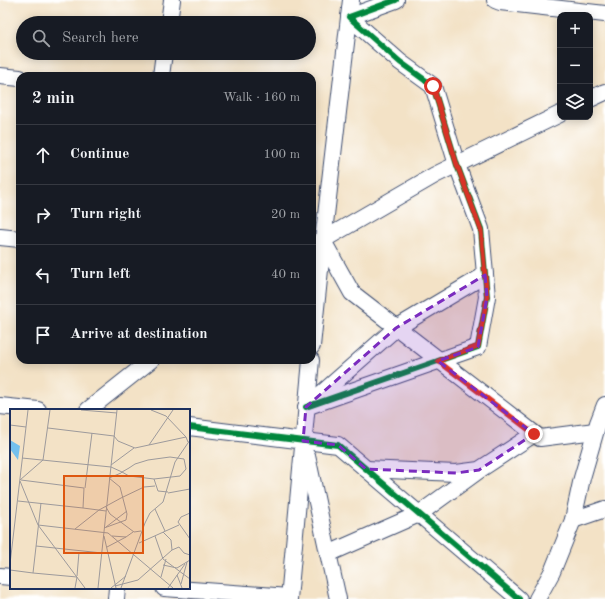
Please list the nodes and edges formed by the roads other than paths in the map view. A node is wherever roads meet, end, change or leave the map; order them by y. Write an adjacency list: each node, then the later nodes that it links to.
1 (172, 0): 6 (street)
2 (351, 0): 7 (street)
3 (396, 0): 7 (street)
4 (496, 0): 5 (street)
5 (605, 14)
6 (170, 16)
7 (349, 17): 15 (street); 18 (street)
8 (163, 60): 9 (street)
9 (162, 72)
10 (0, 76): 11 (street)
11 (16, 78)
12 (605, 92): 13 (street)
13 (593, 98)
14 (557, 115): 15 (street)
15 (457, 165): 18 (street); 20 (street)
16 (0, 237): 17 (street)
17 (16, 239)
18 (317, 243): 19 (street); 21 (street)
19 (316, 260)
20 (485, 275): 21 (street); 22 (street)
21 (396, 328): 22 (street); 27 (street)
22 (438, 361): 27 (street); 32 (street)
23 (146, 364): 29 (street)
24 (311, 364): 27 (street)
25 (605, 405): 31 (street)
26 (0, 406): 28 (street)
27 (306, 407): 33 (street)
28 (28, 409)
29 (89, 409)
30 (190, 427): 33 (street)
31 (595, 431): 32 (street); 38 (street)
32 (534, 434): 35 (street)
33 (303, 440): 34 (street); 39 (street); 44 (street)
34 (366, 469): 35 (street); 37 (street)
35 (479, 470): 37 (street)
36 (605, 508): 38 (street)
37 (419, 514): 39 (street); 47 (street)
38 (573, 520): 48 (street)
39 (328, 554): 46 (street)
40 (0, 576): 41 (street)
41 (10, 577)
42 (117, 589): 45 (street)
43 (176, 589): 44 (street)
44 (289, 598)
45 (116, 599)
46 (338, 599)
47 (519, 599)
48 (538, 599)

